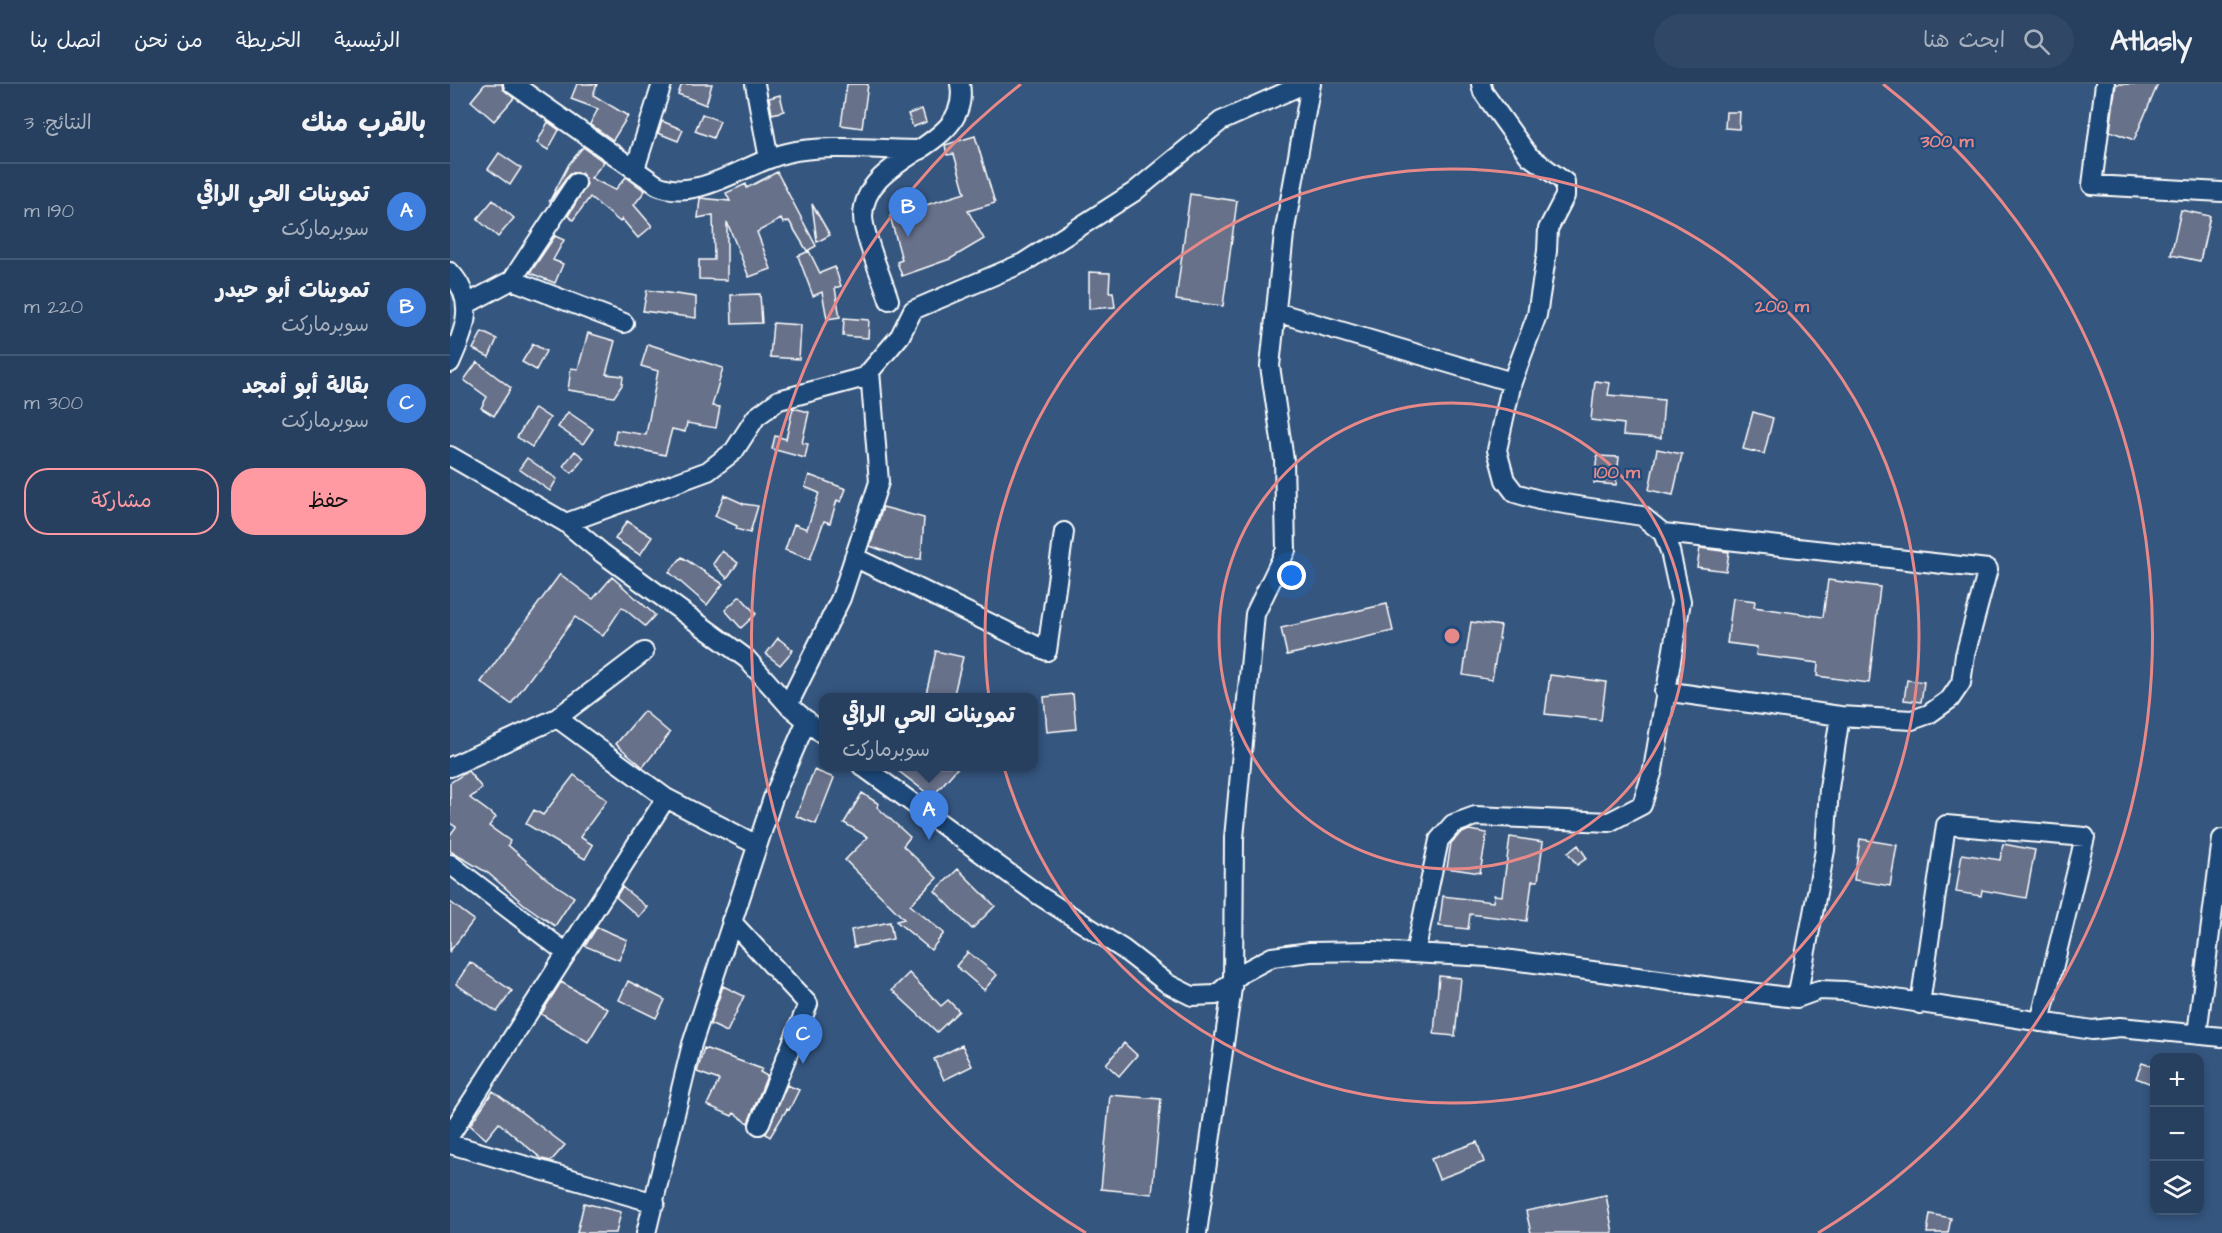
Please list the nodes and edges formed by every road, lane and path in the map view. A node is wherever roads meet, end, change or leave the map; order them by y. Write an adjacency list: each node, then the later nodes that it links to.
1 (513, 84): 11 (street)
2 (662, 84): 11 (street)
3 (755, 84): 10 (street)
4 (960, 84): 9 (street)
5 (1304, 84): 21 (street)
6 (1311, 84): 18 (street)
7 (1480, 84): 22 (street)
8 (2105, 84): 13 (street)
9 (920, 150): 10 (street); 16 (street)
10 (769, 159): 11 (street)
11 (635, 169)
12 (576, 183): 15 (street)
13 (2222, 192)
14 (450, 272): 17 (street)
15 (512, 280): 17 (street); 19 (street)
16 (889, 300)
17 (467, 303): 20 (street)
18 (1276, 312): 22 (street); 44 (street)
19 (624, 323)
20 (450, 363)
21 (870, 371): 24 (street); 27 (street)
22 (1512, 382): 26 (street)
23 (450, 456): 24 (street)
24 (566, 523): 30 (street)
25 (1064, 532): 27 (street)
26 (1663, 533): 29 (street); 31 (street)
27 (854, 557): 30 (street)
28 (644, 652): 32 (street)
29 (1664, 691): 31 (street); 43 (street)
30 (788, 705): 33 (street)
31 (1840, 716): 45 (street)
32 (557, 718): 35 (street); 37 (street)
33 (807, 720): 34 (street); 39 (street)
34 (819, 731)
35 (450, 767)
36 (869, 771): 44 (street)
37 (666, 798): 39 (street); 42 (street)
38 (2222, 839): 48 (street)
39 (757, 845): 41 (street)
40 (450, 864): 42 (street)
41 (731, 921): 50 (street); 53 (street)
42 (565, 952): 51 (street)
43 (1415, 953): 44 (street); 45 (street)
44 (1233, 981): 55 (street)
45 (1797, 998): 46 (street)
46 (1920, 1004): 47 (street); 47 (street)
47 (2040, 1022): 48 (street)
48 (2197, 1034): 49 (street)
49 (2222, 1037)
50 (759, 1125)
51 (450, 1135)
52 (450, 1144): 53 (street)
53 (655, 1203): 54 (street)
54 (646, 1233)
55 (1197, 1233)

